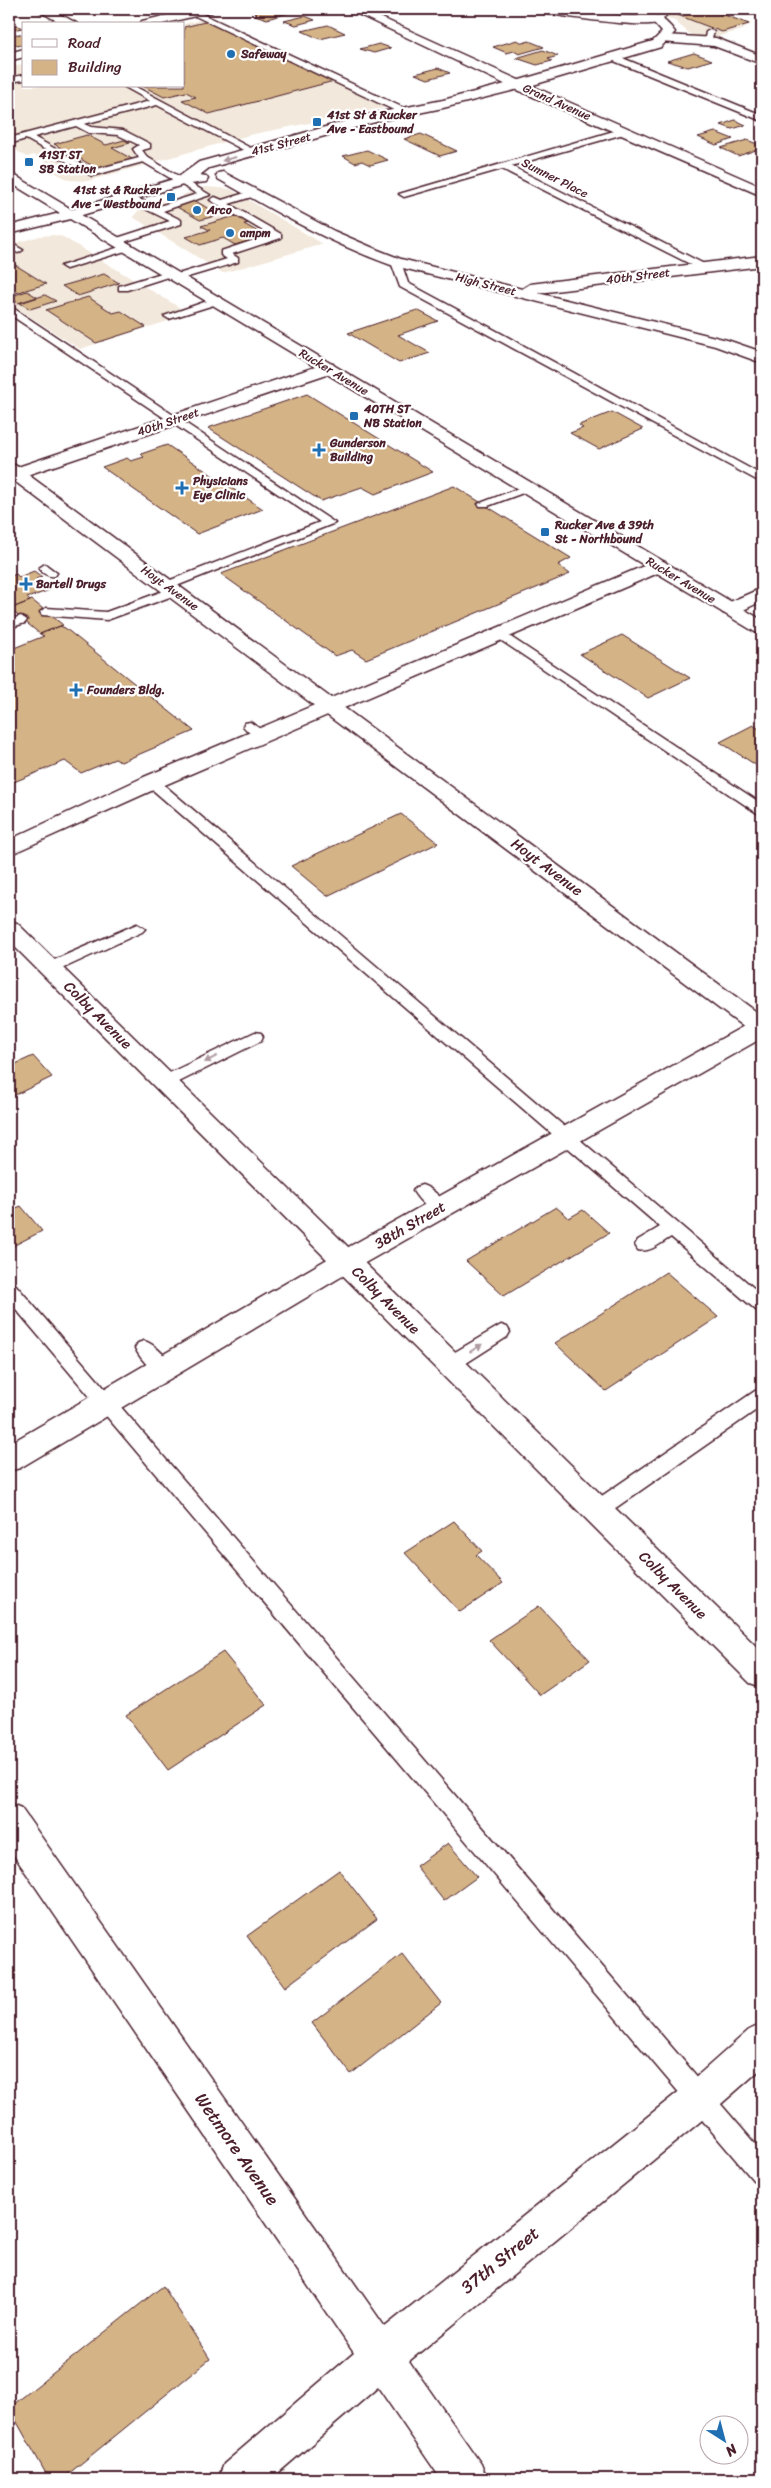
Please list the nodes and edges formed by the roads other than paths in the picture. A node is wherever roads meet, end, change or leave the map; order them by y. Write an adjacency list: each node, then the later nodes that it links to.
1 (42, 9): 8 (street)
2 (208, 9): 6 (street)
3 (353, 9): 19 (street, Grand Avenue)
4 (542, 9): 7 (street)
5 (631, 9): 7 (street)
6 (194, 12): 9 (street); 23 (lane)
7 (662, 15): 11 (street)
8 (68, 22)
9 (154, 22)
10 (711, 38): 11 (street); 12 (street); 16 (street)
11 (664, 39): 15 (street, 41st Street)
12 (749, 39)
13 (22, 54): 14 (street)
14 (9, 57)
15 (612, 58): 19 (street, 41st Street); 24 (lane)
16 (762, 60)
17 (22, 77): 18 (lane)
18 (9, 80)
19 (518, 85): 22 (street, 41st Street); 27 (street, Grand Avenue)
20 (131, 88): 21 (lane)
21 (158, 102): 25 (lane); 35 (lane)
22 (443, 104): 23 (street, 41st Street); 34 (street, 41st Street)
23 (403, 111): 30 (street, 41st Street)
24 (762, 118)
25 (76, 123): 26 (lane); 29 (lane)
26 (89, 130): 28 (lane); 36 (lane)
27 (624, 131): 37 (lane, Sumner Place); 41 (street, Grand Avenue)
28 (72, 135)
29 (26, 136): 32 (lane); 33 (lane)
30 (305, 138): 34 (street); 35 (street, 41st Street)
31 (56, 139): 33 (lane)
32 (9, 141)
33 (40, 144): 36 (lane)
34 (320, 146): 39 (street, 41st Street)
35 (254, 152): 40 (street, 41st Street, one-way to 40)
36 (144, 159): 40 (lane)
37 (505, 167): 44 (lane); 56 (lane, Sumner Place)
38 (9, 176): 48 (street, Rucker Avenue)
39 (223, 176): 40 (street, 41st Street); 42 (street, High Street)
40 (182, 181): 43 (lane); 45 (street, 41st Street)
41 (762, 192)
42 (255, 193): 46 (lane); 54 (street, High Street)
43 (204, 194): 46 (lane); 47 (lane)
44 (404, 194)
45 (128, 197): 47 (lane); 48 (street, 41st Street)
46 (220, 203): 57 (lane)
47 (155, 210): 50 (lane)
48 (72, 214): 49 (street, 41st Street); 50 (street, Rucker Avenue)
49 (9, 230)
50 (123, 244): 55 (lane); 57 (street, Rucker Avenue)
51 (9, 245): 52 (lane)
52 (18, 250)
53 (762, 261): 56 (street, 40th Street)
54 (396, 262): 59 (street, High Street); 67 (lane)
55 (66, 266)
56 (706, 268): 59 (street, 40th Street)
57 (175, 275): 58 (lane); 60 (street, Rucker Avenue)
58 (123, 288)
59 (513, 291): 63 (street, High Street)
60 (216, 301): 62 (lane); 64 (street, Rucker Avenue)
61 (9, 310): 65 (lane)
62 (169, 316)
63 (762, 358)
64 (327, 368): 65 (street, 40th Street); 68 (street, Rucker Avenue)
65 (174, 420): 66 (street, 40th Street); 71 (lane)
66 (11, 473): 71 (street, Hoyt Avenue)
67 (762, 480)
68 (527, 488): 69 (lane); 70 (street, Rucker Avenue)
69 (484, 504)
70 (658, 566): 73 (street, Rucker Avenue); 78 (street)
71 (170, 588): 74 (lane); 79 (street, Hoyt Avenue)
72 (762, 594): 73 (street)
73 (730, 609): 77 (street, Rucker Avenue)
74 (46, 612)
75 (21, 620): 76 (lane)
76 (9, 624)
77 (762, 628)
78 (500, 634): 79 (street); 81 (lane)
79 (331, 707): 80 (street); 86 (street, Hoyt Avenue)
80 (152, 782): 82 (street); 89 (lane)
81 (762, 810)
82 (9, 848)
83 (9, 928): 85 (street, Colby Avenue)
84 (137, 929): 85 (lane)
85 (50, 968): 88 (street, Colby Avenue)
86 (762, 1027): 89 (street, 38th Street)
87 (255, 1037): 88 (lane, one-way to 88)
88 (165, 1082): 92 (street, Colby Avenue)
89 (564, 1137): 90 (lane); 92 (street, 38th Street)
90 (672, 1228): 91 (lane); 94 (lane)
91 (644, 1245)
92 (346, 1261): 97 (street, Colby Avenue); 98 (street, 38th Street)
93 (9, 1289): 100 (lane)
94 (762, 1305)
95 (501, 1332): 97 (lane, one-way to 95)
96 (144, 1348): 98 (lane)
97 (450, 1364): 102 (street, Colby Avenue)
98 (164, 1368): 100 (street, 38th Street)
99 (762, 1396): 102 (lane)
100 (106, 1403): 101 (street, 38th Street); 106 (lane)
101 (9, 1459)
102 (597, 1510): 103 (street, Colby Avenue)
103 (762, 1673)
104 (9, 1819): 108 (street, Wetmore Avenue)
105 (762, 2043): 106 (street, 37th Street)
106 (700, 2098): 107 (lane); 108 (street, 37th Street)
107 (762, 2171)
108 (381, 2357): 109 (street, 37th Street); 110 (street, Wetmore Avenue)
109 (239, 2479)
110 (466, 2479)

